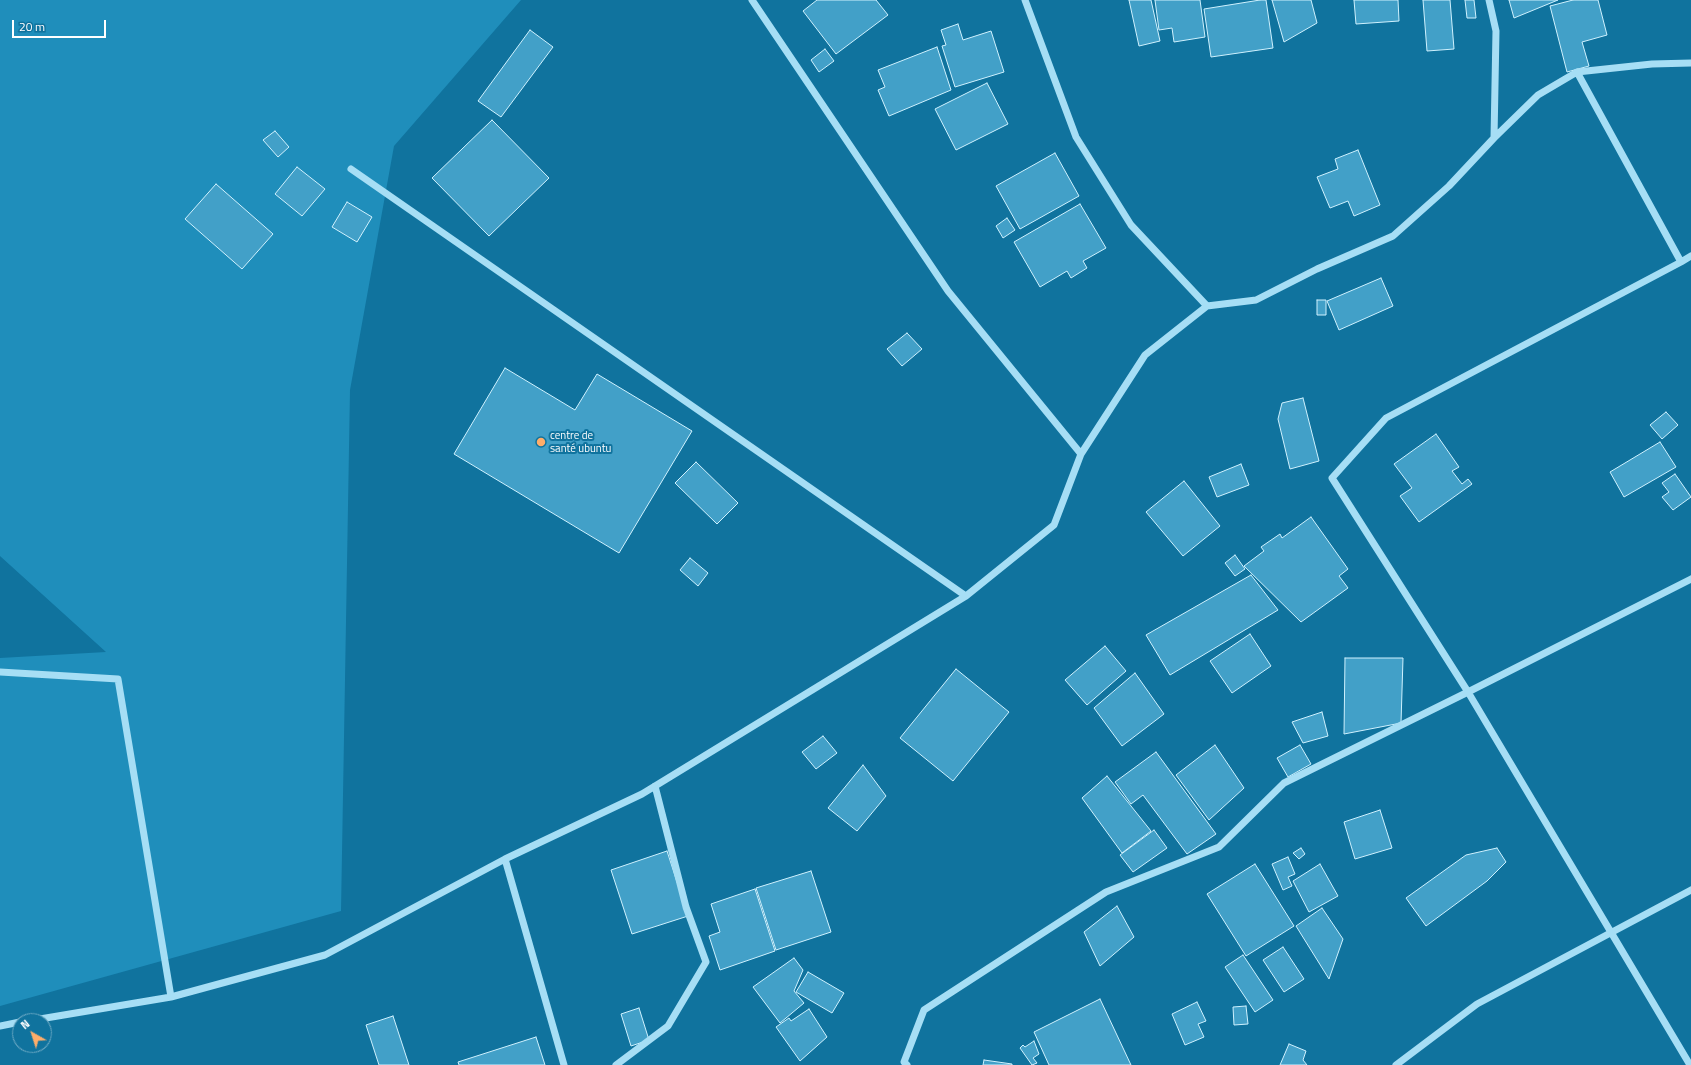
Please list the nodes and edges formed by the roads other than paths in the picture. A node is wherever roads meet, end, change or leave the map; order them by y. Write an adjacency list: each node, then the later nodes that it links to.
1 (752, 0): 11 (street)
2 (1025, 0): 10 (street)
3 (1489, 0): 6 (street)
4 (1691, 63): 5 (street)
5 (1577, 72): 6 (street); 9 (street)
6 (1494, 138): 10 (street)
7 (351, 169): 13 (street)
8 (1691, 256): 9 (street)
9 (1681, 262): 15 (street)
10 (1207, 306): 11 (street)
11 (1081, 454): 13 (street)
12 (1691, 579): 15 (street)
13 (966, 596): 16 (street)
14 (0, 672): 20 (street)
15 (1468, 692): 19 (street); 26 (street)
16 (655, 786): 17 (street); 25 (street)
17 (505, 859): 20 (street); 24 (street)
18 (1691, 890): 19 (street)
19 (1612, 933): 27 (street); 28 (street)
20 (171, 997): 21 (street)
21 (52, 1017)
22 (12, 1024): 23 (street)
23 (0, 1026)
24 (564, 1065)
25 (616, 1065)
26 (907, 1065)
27 (1396, 1065)
28 (1690, 1065)

